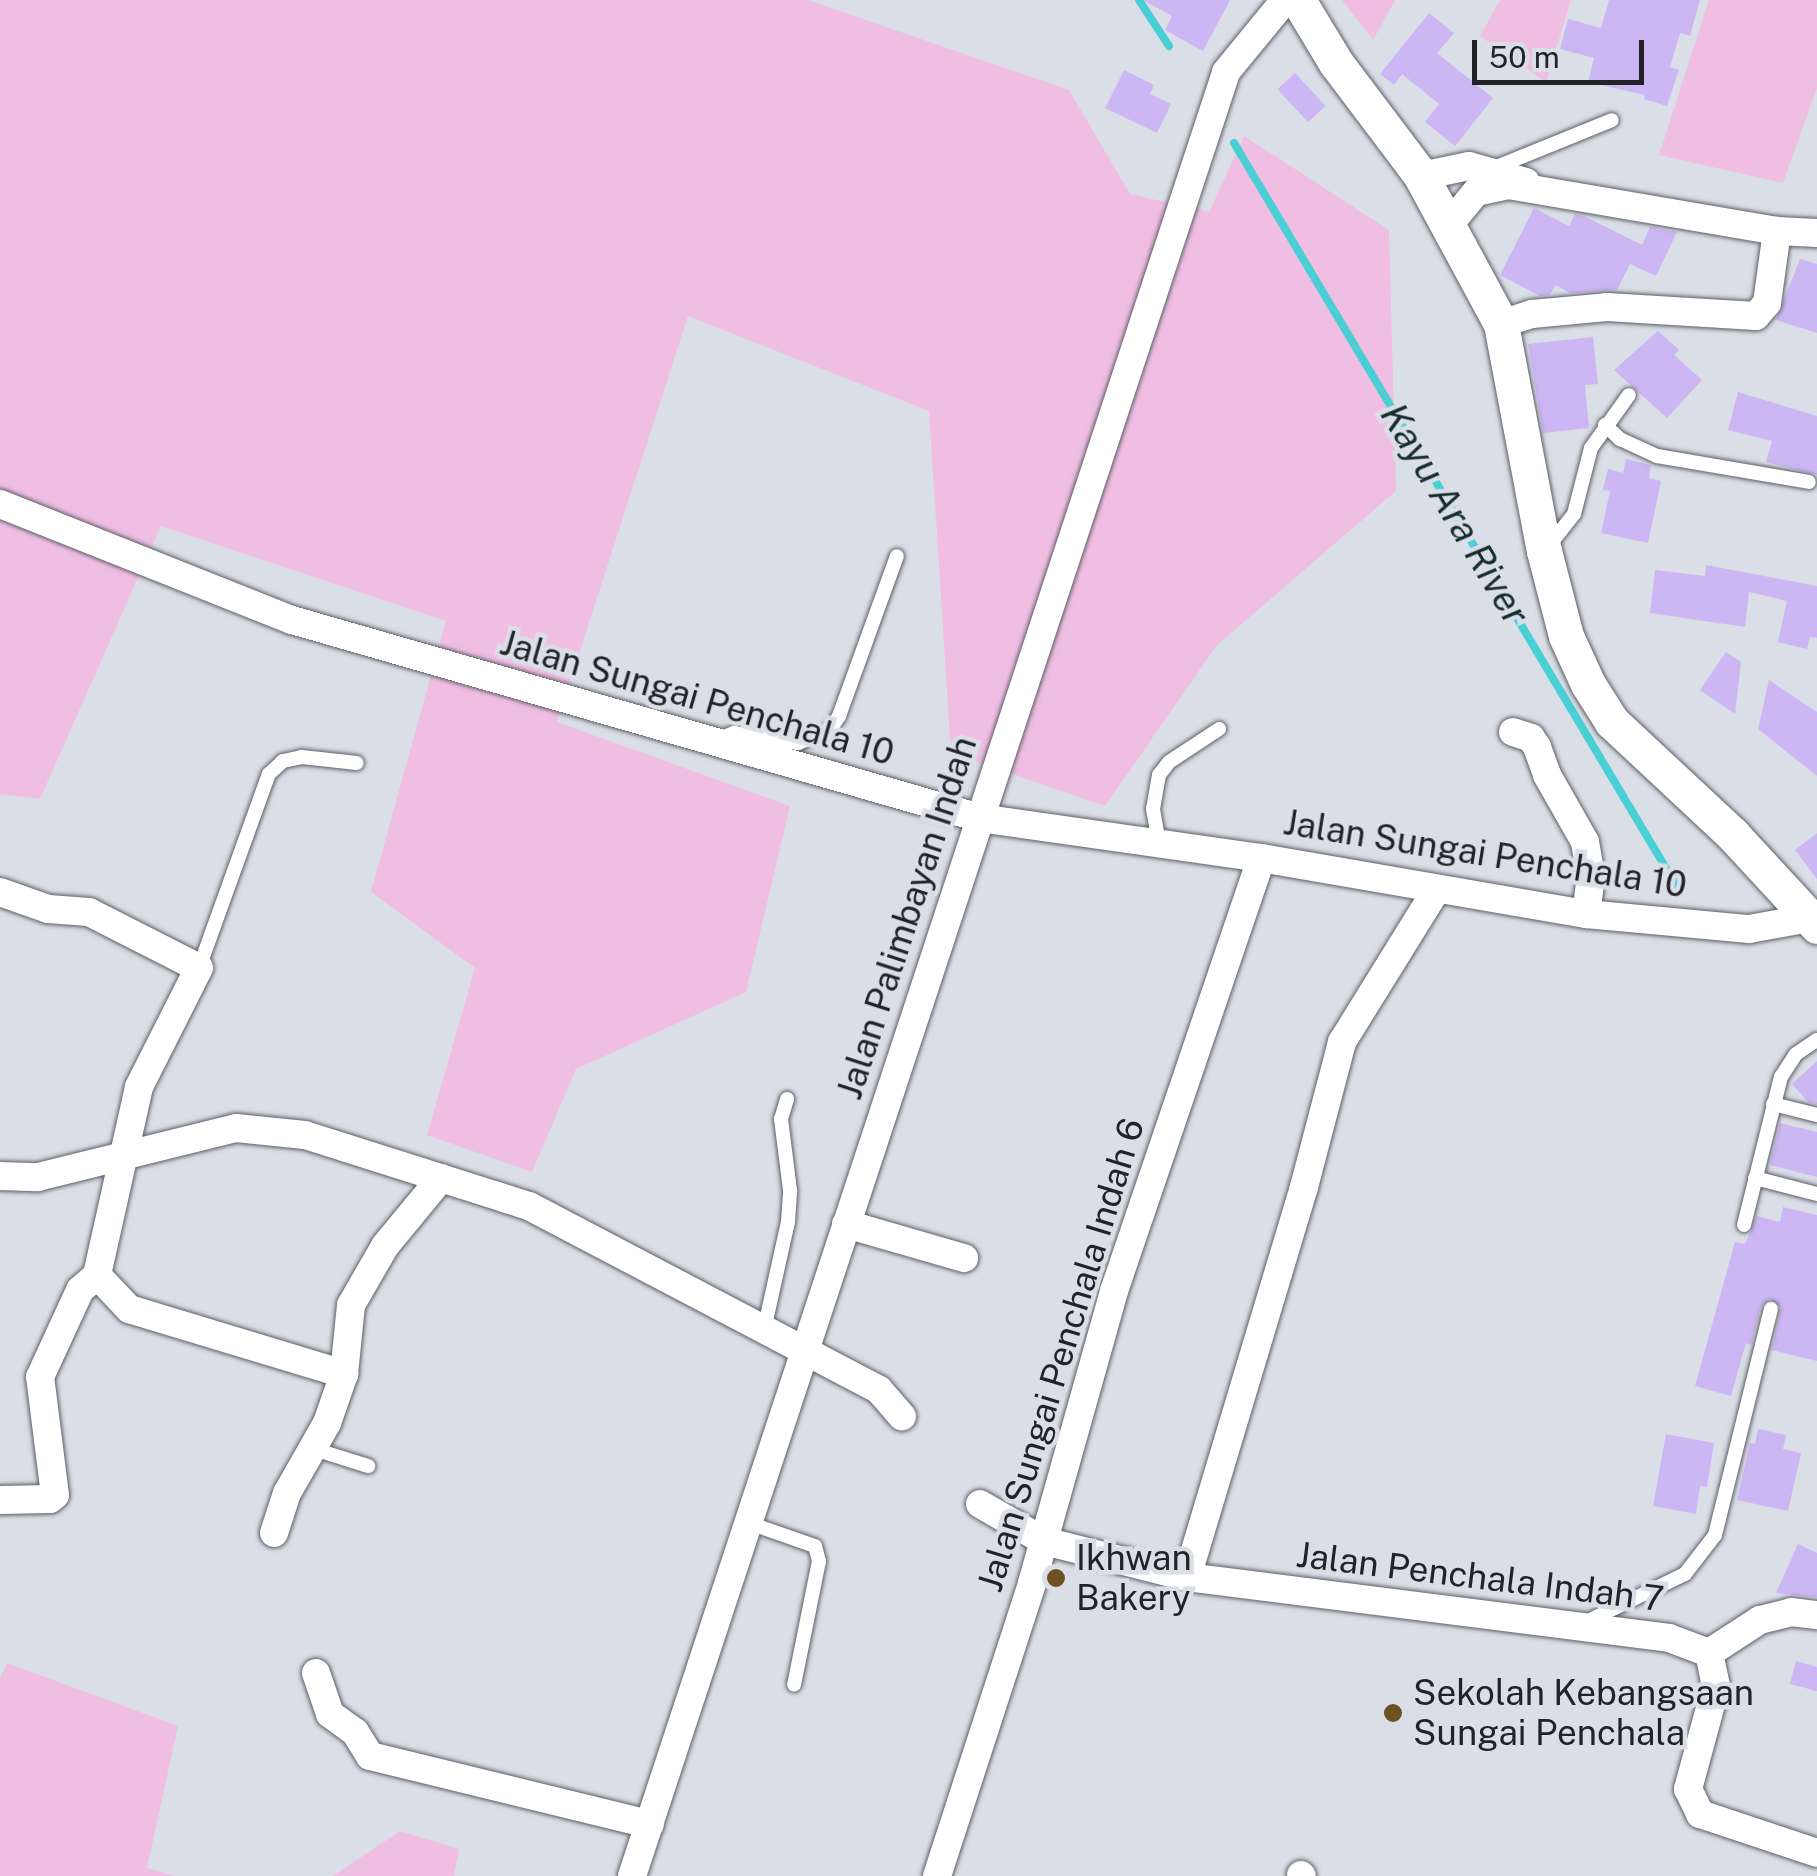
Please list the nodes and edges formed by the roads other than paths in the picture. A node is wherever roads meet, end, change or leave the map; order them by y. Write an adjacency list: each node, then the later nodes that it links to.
1 (1284, 0): 20 (street, Jalan Palimbayan Indah)
2 (1298, 0): 4 (street)
3 (1612, 120): 5 (lane)
4 (1421, 176): 5 (street); 6 (street)
5 (1487, 180): 6 (street); 7 (street)
6 (1448, 225): 9 (street)
7 (1777, 231): 8 (street); 9 (street)
8 (1817, 233)
9 (1502, 324): 14 (street)
10 (1628, 395): 11 (lane)
11 (1605, 425): 12 (lane); 14 (lane)
12 (1809, 482)
13 (0, 504): 18 (street, Jalan Sungai Penchala 10)
14 (1544, 550): 26 (street)
15 (897, 556): 18 (lane)
16 (1219, 729): 21 (lane)
17 (1513, 732): 25 (street)
18 (714, 742): 20 (street, Jalan Sungai Penchala 10)
19 (357, 764): 27 (lane)
20 (980, 818): 21 (street, Jalan Sungai Penchala 10); 37 (street, Jalan Palimbayan Indah)
21 (1158, 843): 22 (street, Jalan Sungai Penchala 10)
22 (1261, 858): 23 (street, Jalan Sungai Penchala 10); 52 (street, Jalan Sungai Penchala Indah 6)
23 (1437, 889): 25 (street, Jalan Sungai Penchala 10); 53 (street)
24 (0, 892): 27 (street)
25 (1586, 914): 26 (street, Jalan Sungai Penchala 10)
26 (1813, 922)
27 (199, 968): 32 (street)
28 (1817, 1040): 30 (lane)
29 (787, 1098): 42 (lane)
30 (1773, 1104): 31 (lane); 35 (lane)
31 (1817, 1116)
32 (122, 1156): 33 (street); 34 (street); 40 (street)
33 (0, 1176)
34 (441, 1178): 42 (street); 44 (street)
35 (1755, 1178): 36 (lane); 38 (lane)
36 (1817, 1194)
37 (846, 1224): 39 (street); 43 (street, Jalan Palimbayan Indah)
38 (1744, 1225)
39 (964, 1258)
40 (97, 1274): 44 (street); 48 (street)
41 (1771, 1310): 55 (lane)
42 (764, 1331): 43 (street)
43 (806, 1352): 45 (street); 50 (street, Jalan Palimbayan Indah)
44 (344, 1374): 46 (street)
45 (902, 1416)
46 (308, 1456): 47 (lane); 51 (street)
47 (368, 1466)
48 (0, 1500)
49 (980, 1504): 52 (street, Jalan Penchala Indah 7)
50 (750, 1522): 58 (lane); 59 (street, Jalan Palimbayan Indah)
51 (274, 1534)
52 (1044, 1541): 53 (street, Jalan Penchala Indah 7); 62 (street, Jalan Sungai Penchala Indah 6)
53 (1187, 1577): 55 (street, Jalan Penchala Indah 7)
54 (1817, 1615): 56 (street)
55 (1576, 1626): 56 (street, Jalan Penchala Indah 7)
56 (1709, 1653): 60 (street)
57 (316, 1673): 59 (street)
58 (794, 1685)
59 (650, 1824): 61 (street, Jalan Palimbayan Indah)
60 (1817, 1852)
61 (633, 1876)
62 (937, 1876)

